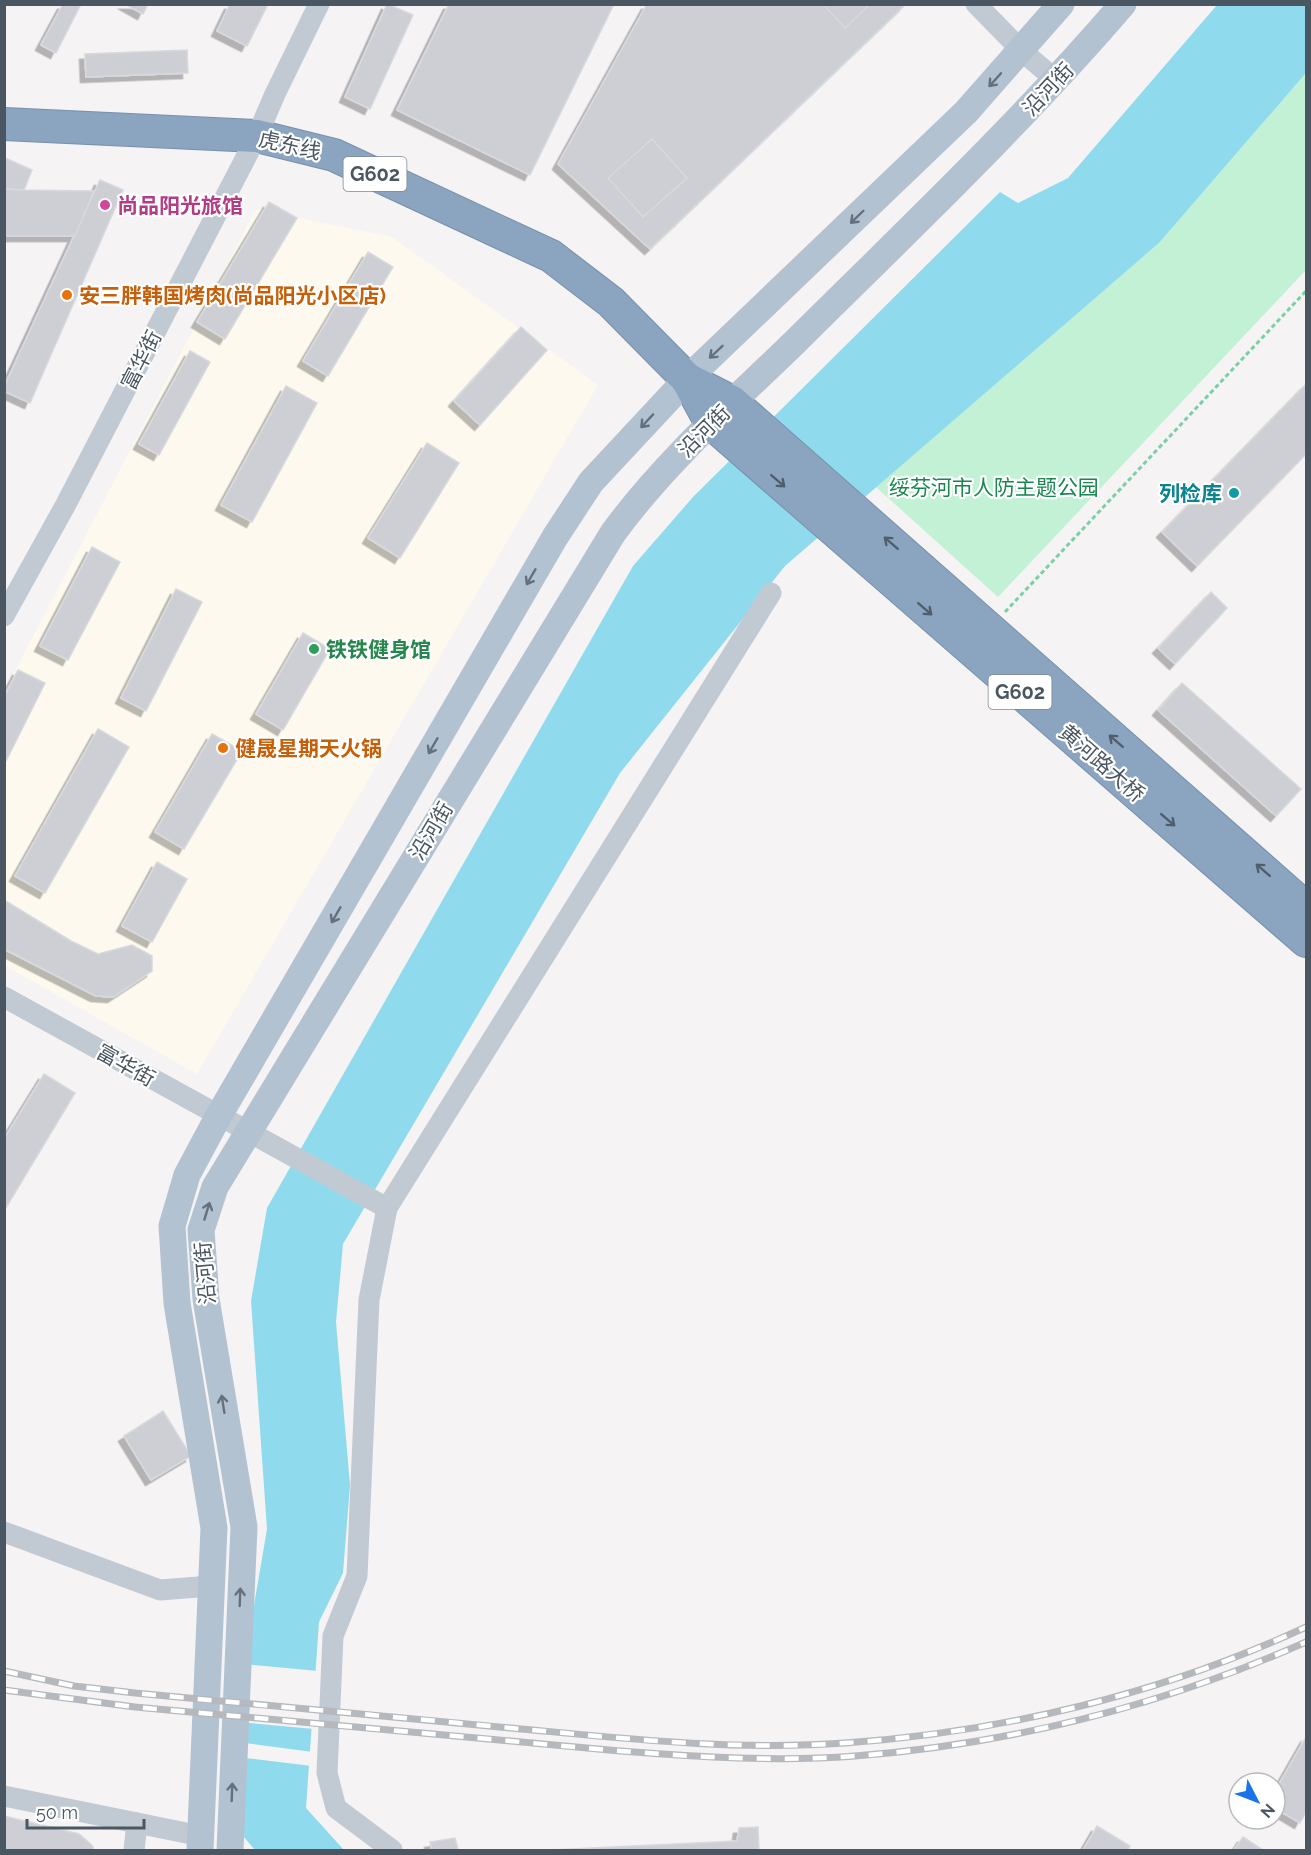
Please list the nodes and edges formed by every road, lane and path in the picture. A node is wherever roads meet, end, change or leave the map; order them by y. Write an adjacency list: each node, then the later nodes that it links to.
1 (319, 4): 8 (street, 富华街)
2 (976, 4): 5 (street)
3 (1062, 4): 5 (main road, 沿河街)
4 (1123, 4): 6 (main road, 沿河街)
5 (1022, 51): 6 (street); 10 (main road, 沿河街, one-way to 10)
6 (1058, 81): 11 (main road, 沿河街)
7 (4, 124): 8 (highway, 虎东线 / G602)
8 (258, 136): 10 (highway, 虎东线 / G602); 14 (street, 富华街)
9 (1306, 291): 15 (path)
10 (687, 379): 11 (highway, G602); 19 (main road, 沿河街, one-way to 19)
11 (722, 413): 12 (highway, G602); 20 (main road, 沿河街)
12 (745, 433): 15 (highway, 黄河路大桥 / G602, one-way to 12); 17 (highway, 黄河路大桥 / G602, one-way to 17)
13 (771, 593): 21 (street)
14 (4, 616)
15 (989, 629): 16 (highway, 黄河路大桥 / G602, one-way to 15)
16 (1306, 908)
17 (1306, 941)
18 (4, 997): 19 (street, 富华街)
19 (218, 1117): 20 (street, 富华街); 23 (main road, 沿河街)
20 (247, 1132): 21 (street, 富华街); 28 (main road, 沿河街, one-way to 20)
21 (387, 1208): 29 (street)
22 (4, 1532): 23 (street)
23 (211, 1586): 26 (main road, 沿河街)
24 (4, 1796): 25 (street)
25 (137, 1823): 26 (street); 27 (street)
26 (201, 1843)
27 (134, 1851)
28 (230, 1851)
29 (392, 1851)

